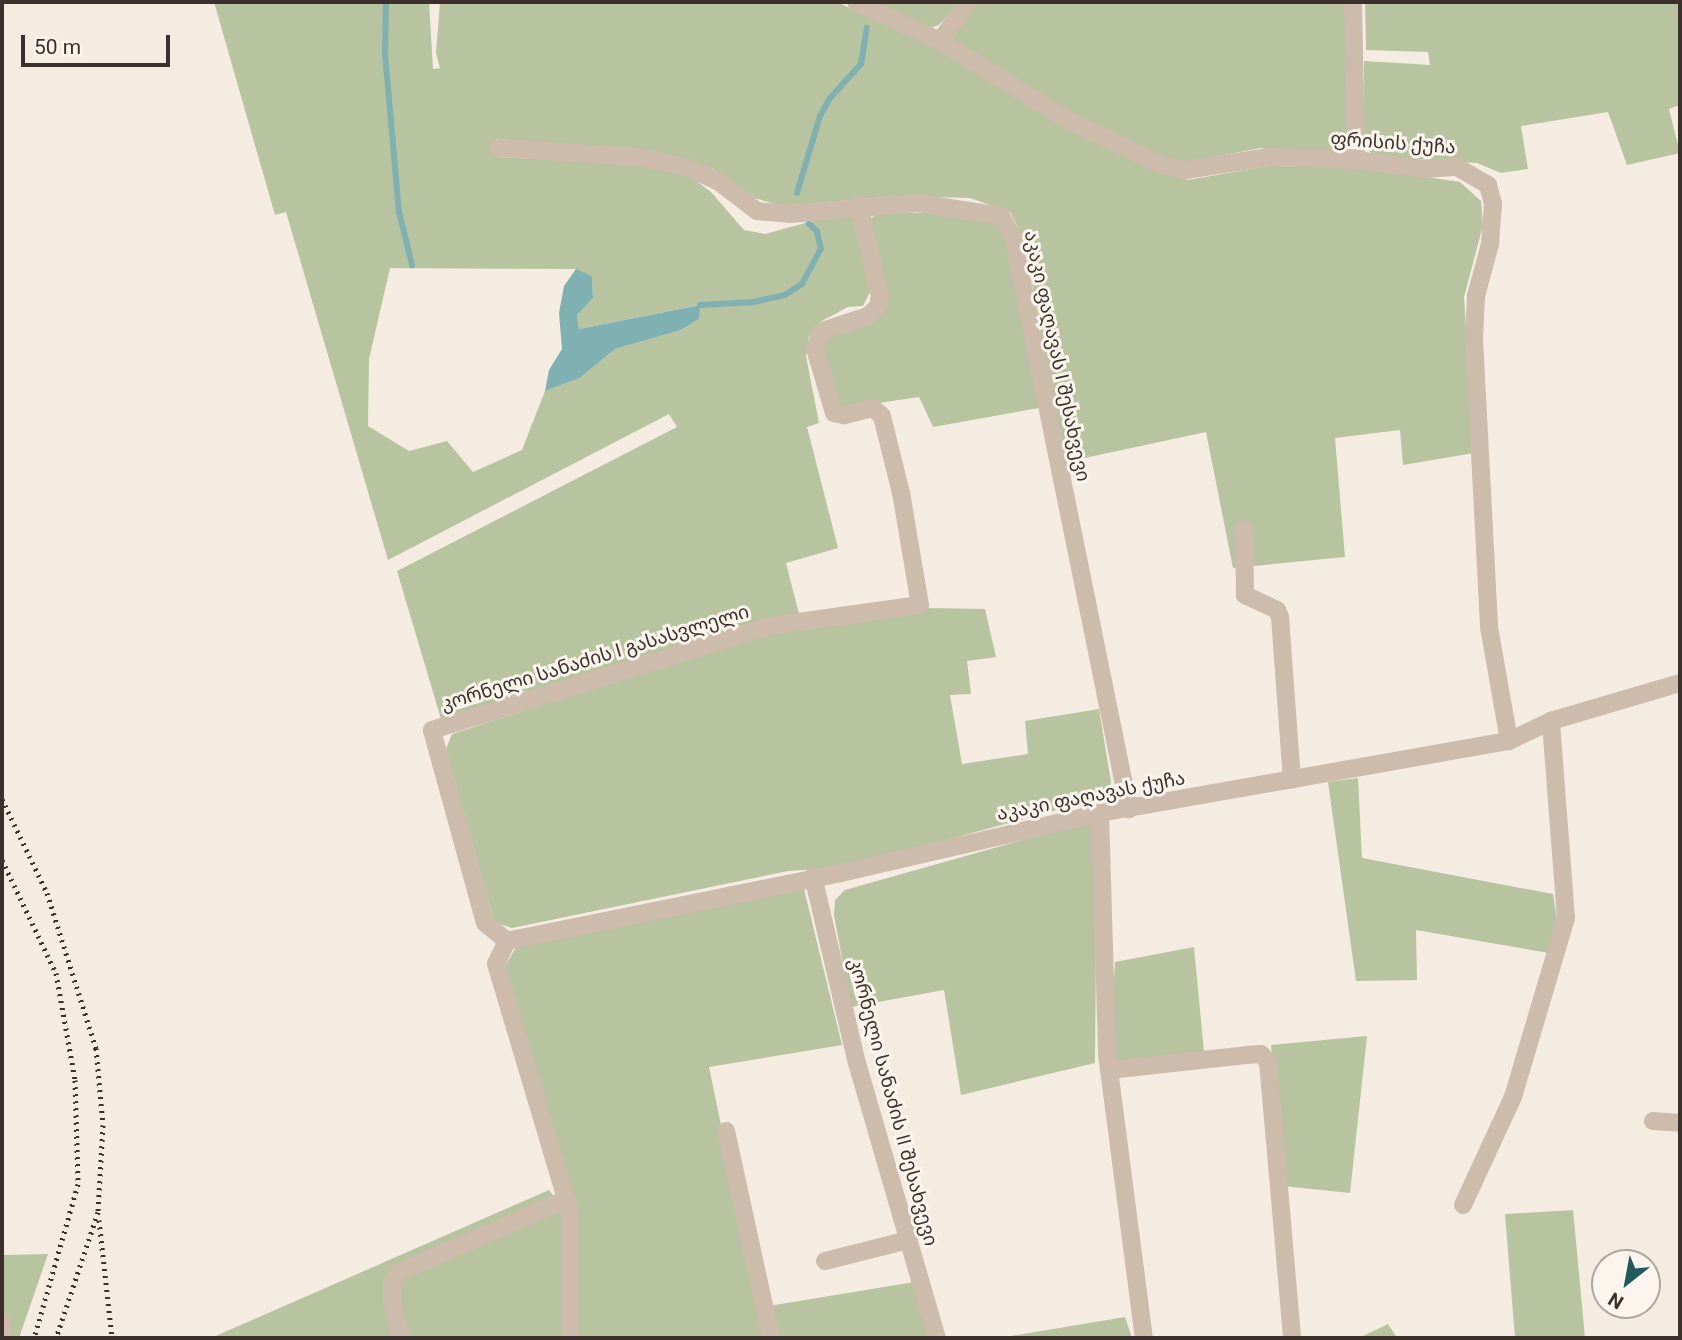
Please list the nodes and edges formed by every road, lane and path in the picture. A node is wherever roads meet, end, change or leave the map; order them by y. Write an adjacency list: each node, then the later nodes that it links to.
1 (856, 2): 4 (street, ფრისის ქუჩა)
2 (968, 2): 4 (street)
3 (1353, 2): 6 (street)
4 (940, 41): 6 (street, ფრისის ქუჩა)
5 (499, 148): 7 (street, აკაკი ფაღავას I შესახვევი)
6 (1356, 160): 11 (street, ფრისის ქუჩა)
7 (859, 205): 13 (street, აკაკი ფაღავას I შესახვევი); 16 (street, კორნელი სანაძის I გასასვლელი)
8 (1244, 529): 12 (street)
9 (1680, 683): 10 (street, აკაკი ფაღავას ქუჩა)
10 (1550, 721): 11 (street, აკაკი ფაღავას ქუჩა); 22 (street)
11 (1509, 741): 12 (street, აკაკი ფაღავას ქუჩა)
12 (1292, 780): 13 (street, აკაკი ფაღავას ქუჩა)
13 (1129, 809): 14 (street, აკაკი ფაღავას ქუჩა)
14 (1101, 813): 15 (street, აკაკი ფაღავას ქუჩა); 17 (street)
15 (813, 876): 16 (street, აკაკი ფაღავას ქუჩა); 23 (street, კორნელი სანაძის II შესახვევი)
16 (507, 941): 21 (street)
17 (1109, 1070): 31 (street); 32 (street)
18 (1653, 1121): 19 (street)
19 (1680, 1123)
20 (726, 1131): 29 (street)
21 (567, 1199): 27 (street); 28 (street)
22 (1463, 1205)
23 (908, 1240): 24 (street); 30 (street, კორნელი სანაძის II შესახვევი)
24 (825, 1261)
25 (2, 1323): 26 (street)
26 (2, 1334)
27 (401, 1338)
28 (570, 1338)
29 (771, 1338)
30 (937, 1338)
31 (1144, 1338)
32 (1292, 1338)

